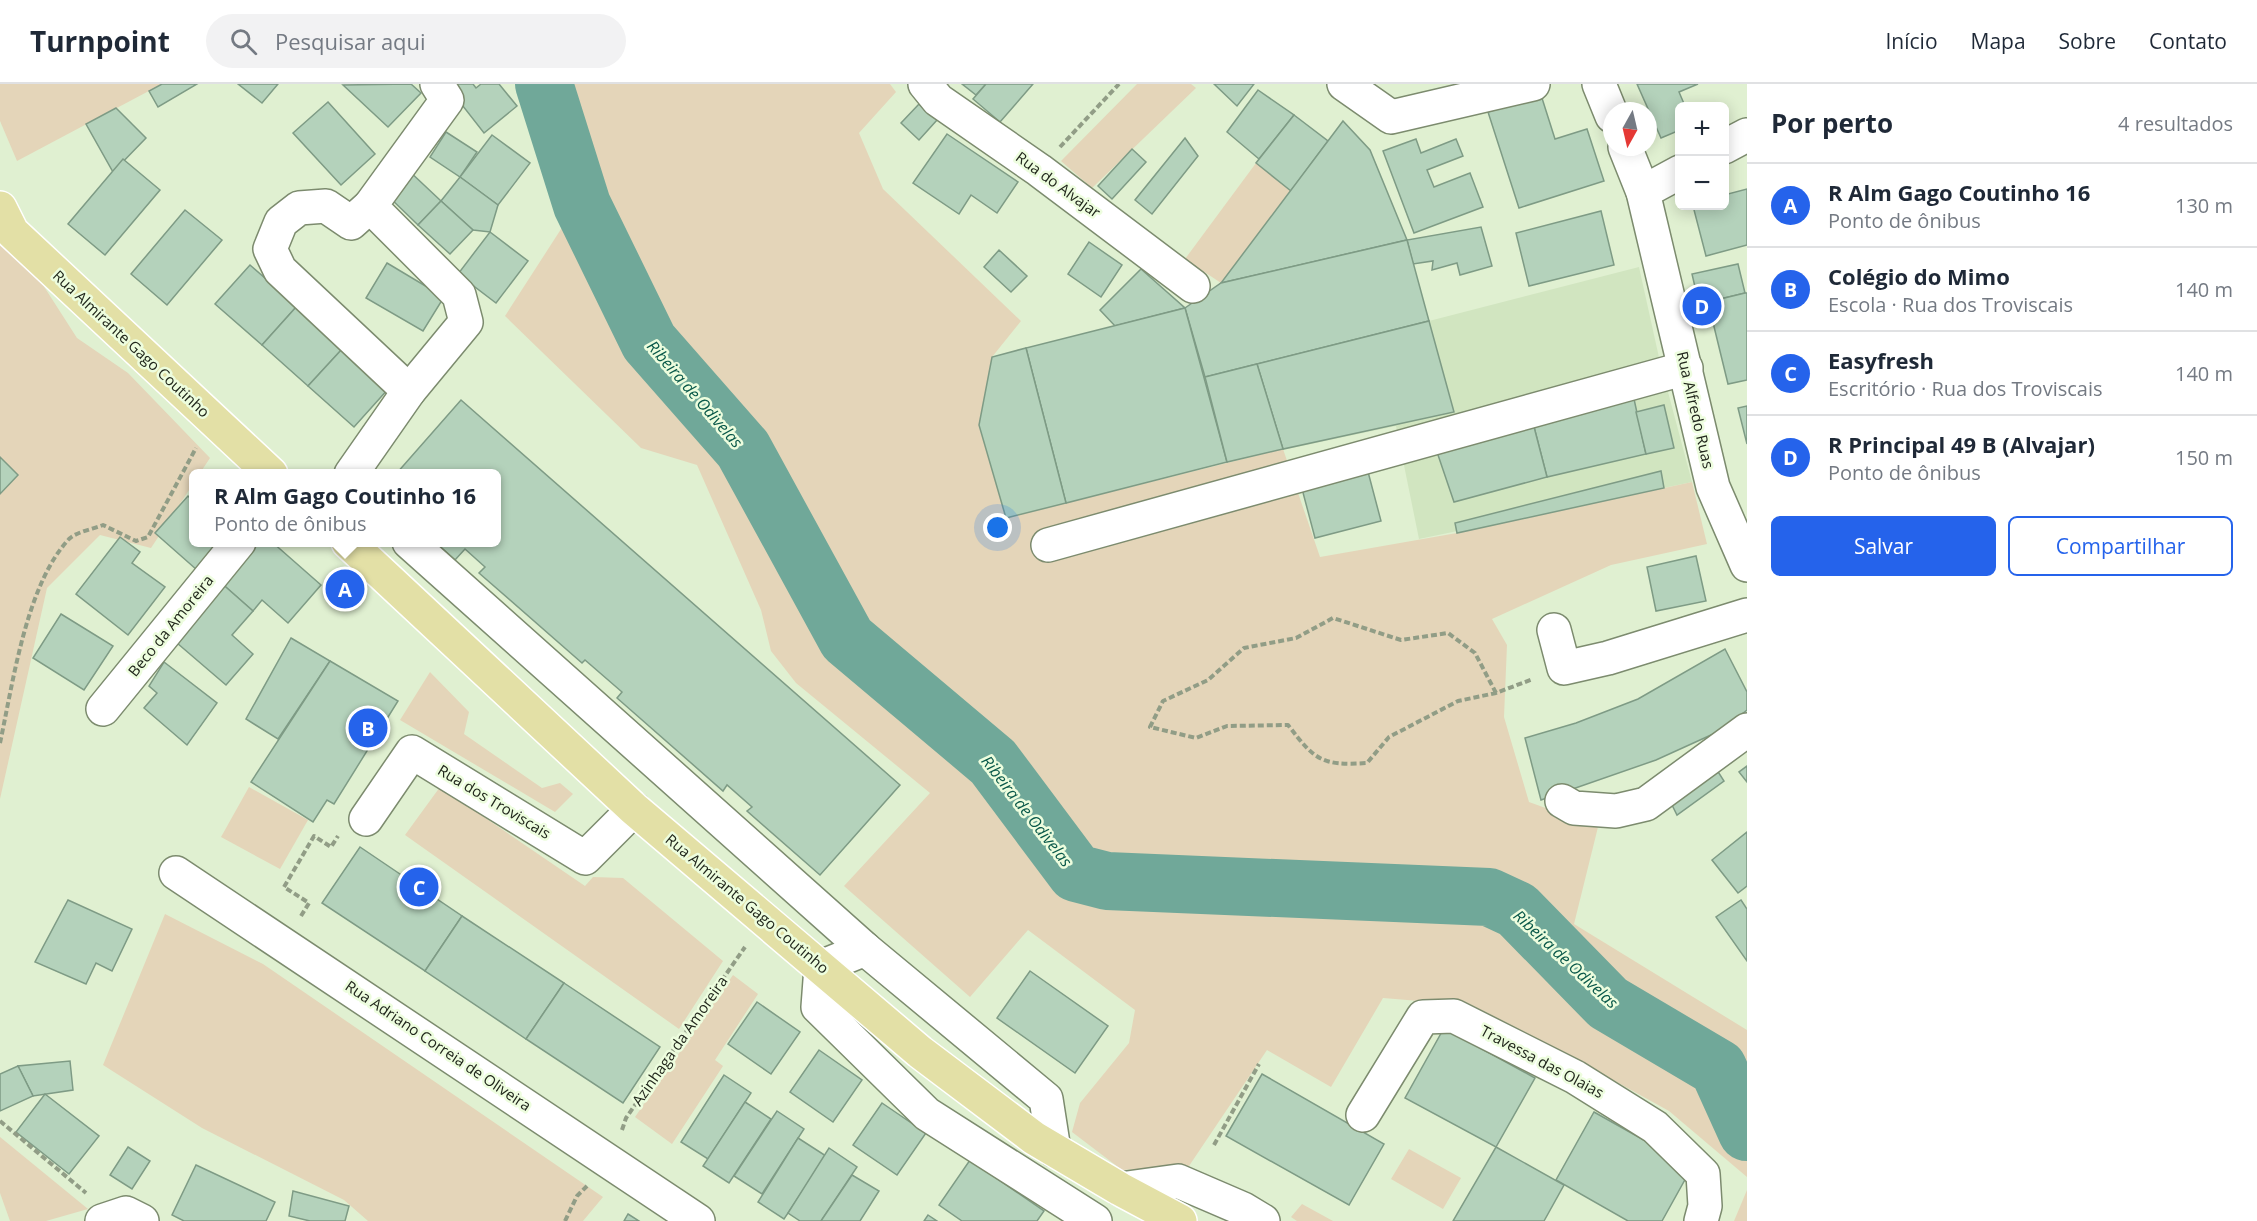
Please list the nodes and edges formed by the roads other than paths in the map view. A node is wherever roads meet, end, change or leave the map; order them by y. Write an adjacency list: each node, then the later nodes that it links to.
1 (437, 84): 12 (street)
2 (925, 84): 14 (street, Rua do Alvajar)
3 (1344, 84): 4 (street)
4 (1533, 84)
5 (1599, 84): 6 (street)
6 (1606, 102)
7 (1747, 135): 8 (street)
8 (1729, 145)
9 (1629, 156): 11 (street, Rua Alfredo Ruas)
10 (1675, 175): 11 (street)
11 (1643, 192): 15 (street, Rua Alfredo Ruas)
12 (370, 206): 16 (street); 16 (street)
13 (0, 208): 17 (main road, Rua Almirante Gago Coutinho)
14 (1192, 286)
15 (1686, 368): 19 (street); 23 (street, Rua Alfredo Ruas)
16 (410, 391): 18 (street)
17 (266, 469)
18 (355, 469)
19 (1048, 545)
20 (236, 547): 26 (street, Beco da Amoreira)
21 (352, 547): 29 (main road, Rua Almirante Gago Coutinho)
22 (413, 547): 32 (street)
23 (1747, 565)
24 (1747, 615): 25 (street)
25 (1554, 630)
26 (103, 709)
27 (1747, 730): 28 (street)
28 (1562, 801)
29 (634, 809): 30 (street, Rua dos Troviscais); 33 (main road, Rua Almirante Gago Coutinho)
30 (366, 819)
31 (176, 873): 38 (street, Rua Adriano Correia de Oliveira)
32 (865, 949): 33 (street); 35 (street)
33 (821, 967): 35 (main road, Rua Almirante Gago Coutinho); 39 (street)
34 (1363, 1115): 41 (street, Travessa das Olaias)
35 (1054, 1150): 36 (main road, Rua Almirante Gago Coutinho)
36 (1120, 1189): 37 (main road, Rua Almirante Gago Coutinho); 40 (street)
37 (1163, 1219)
38 (698, 1221)
39 (1095, 1221)
40 (1263, 1221)
41 (1701, 1221)

